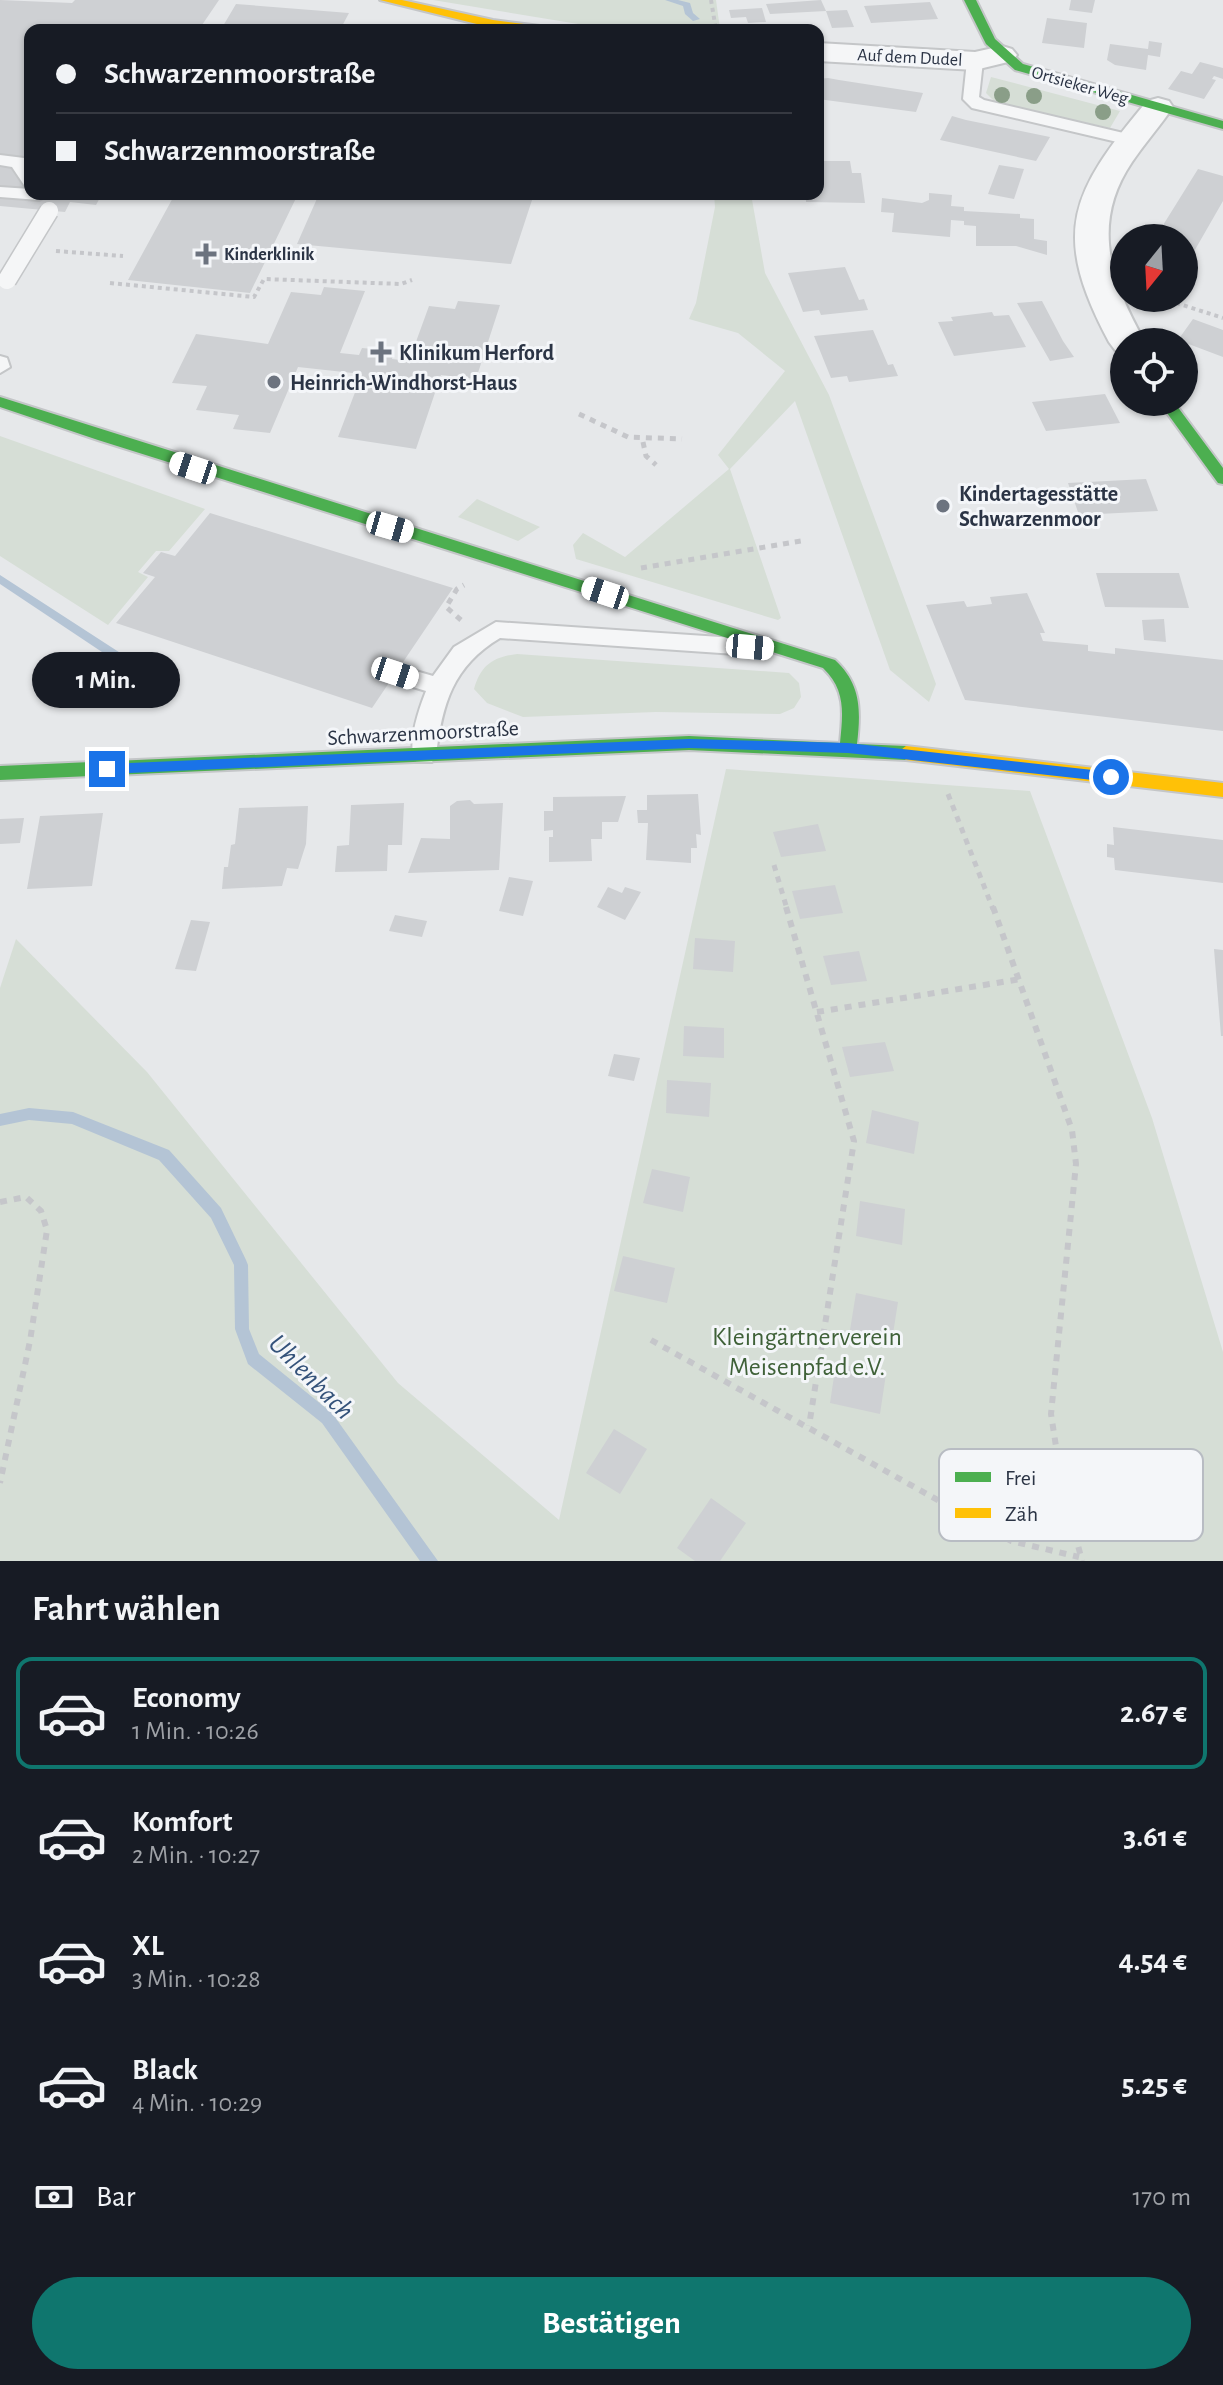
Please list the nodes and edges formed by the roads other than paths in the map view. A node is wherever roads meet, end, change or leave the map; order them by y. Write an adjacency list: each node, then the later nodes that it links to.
1 (386, 0): 3 (street)
2 (970, 0): 5 (street, Ortsieker Weg)
3 (493, 24)
4 (824, 52): 5 (street, Auf dem Dudel)
5 (988, 58): 6 (street, Ortsieker Weg); 8 (lane)
6 (1158, 107): 7 (street, Ortsieker Weg); 8 (street)
7 (1223, 125)
8 (1130, 140): 15 (street)
9 (0, 160): 10 (lane)
10 (24, 172)
11 (0, 192): 12 (lane)
12 (24, 197)
13 (42, 200): 14 (lane, bridge)
14 (3, 287)
15 (1120, 328)
16 (0, 402): 19 (street)
17 (1176, 416): 18 (street)
18 (1223, 479)
19 (780, 649): 21 (lane); 22 (street)
20 (395, 673): 21 (lane)
21 (439, 687): 23 (lane)
22 (848, 748): 23 (street, Schwarzenmoorstraße); 25 (street, Schwarzenmoorstraße)
23 (424, 756): 24 (street, Schwarzenmoorstraße)
24 (0, 773)
25 (1223, 790)

